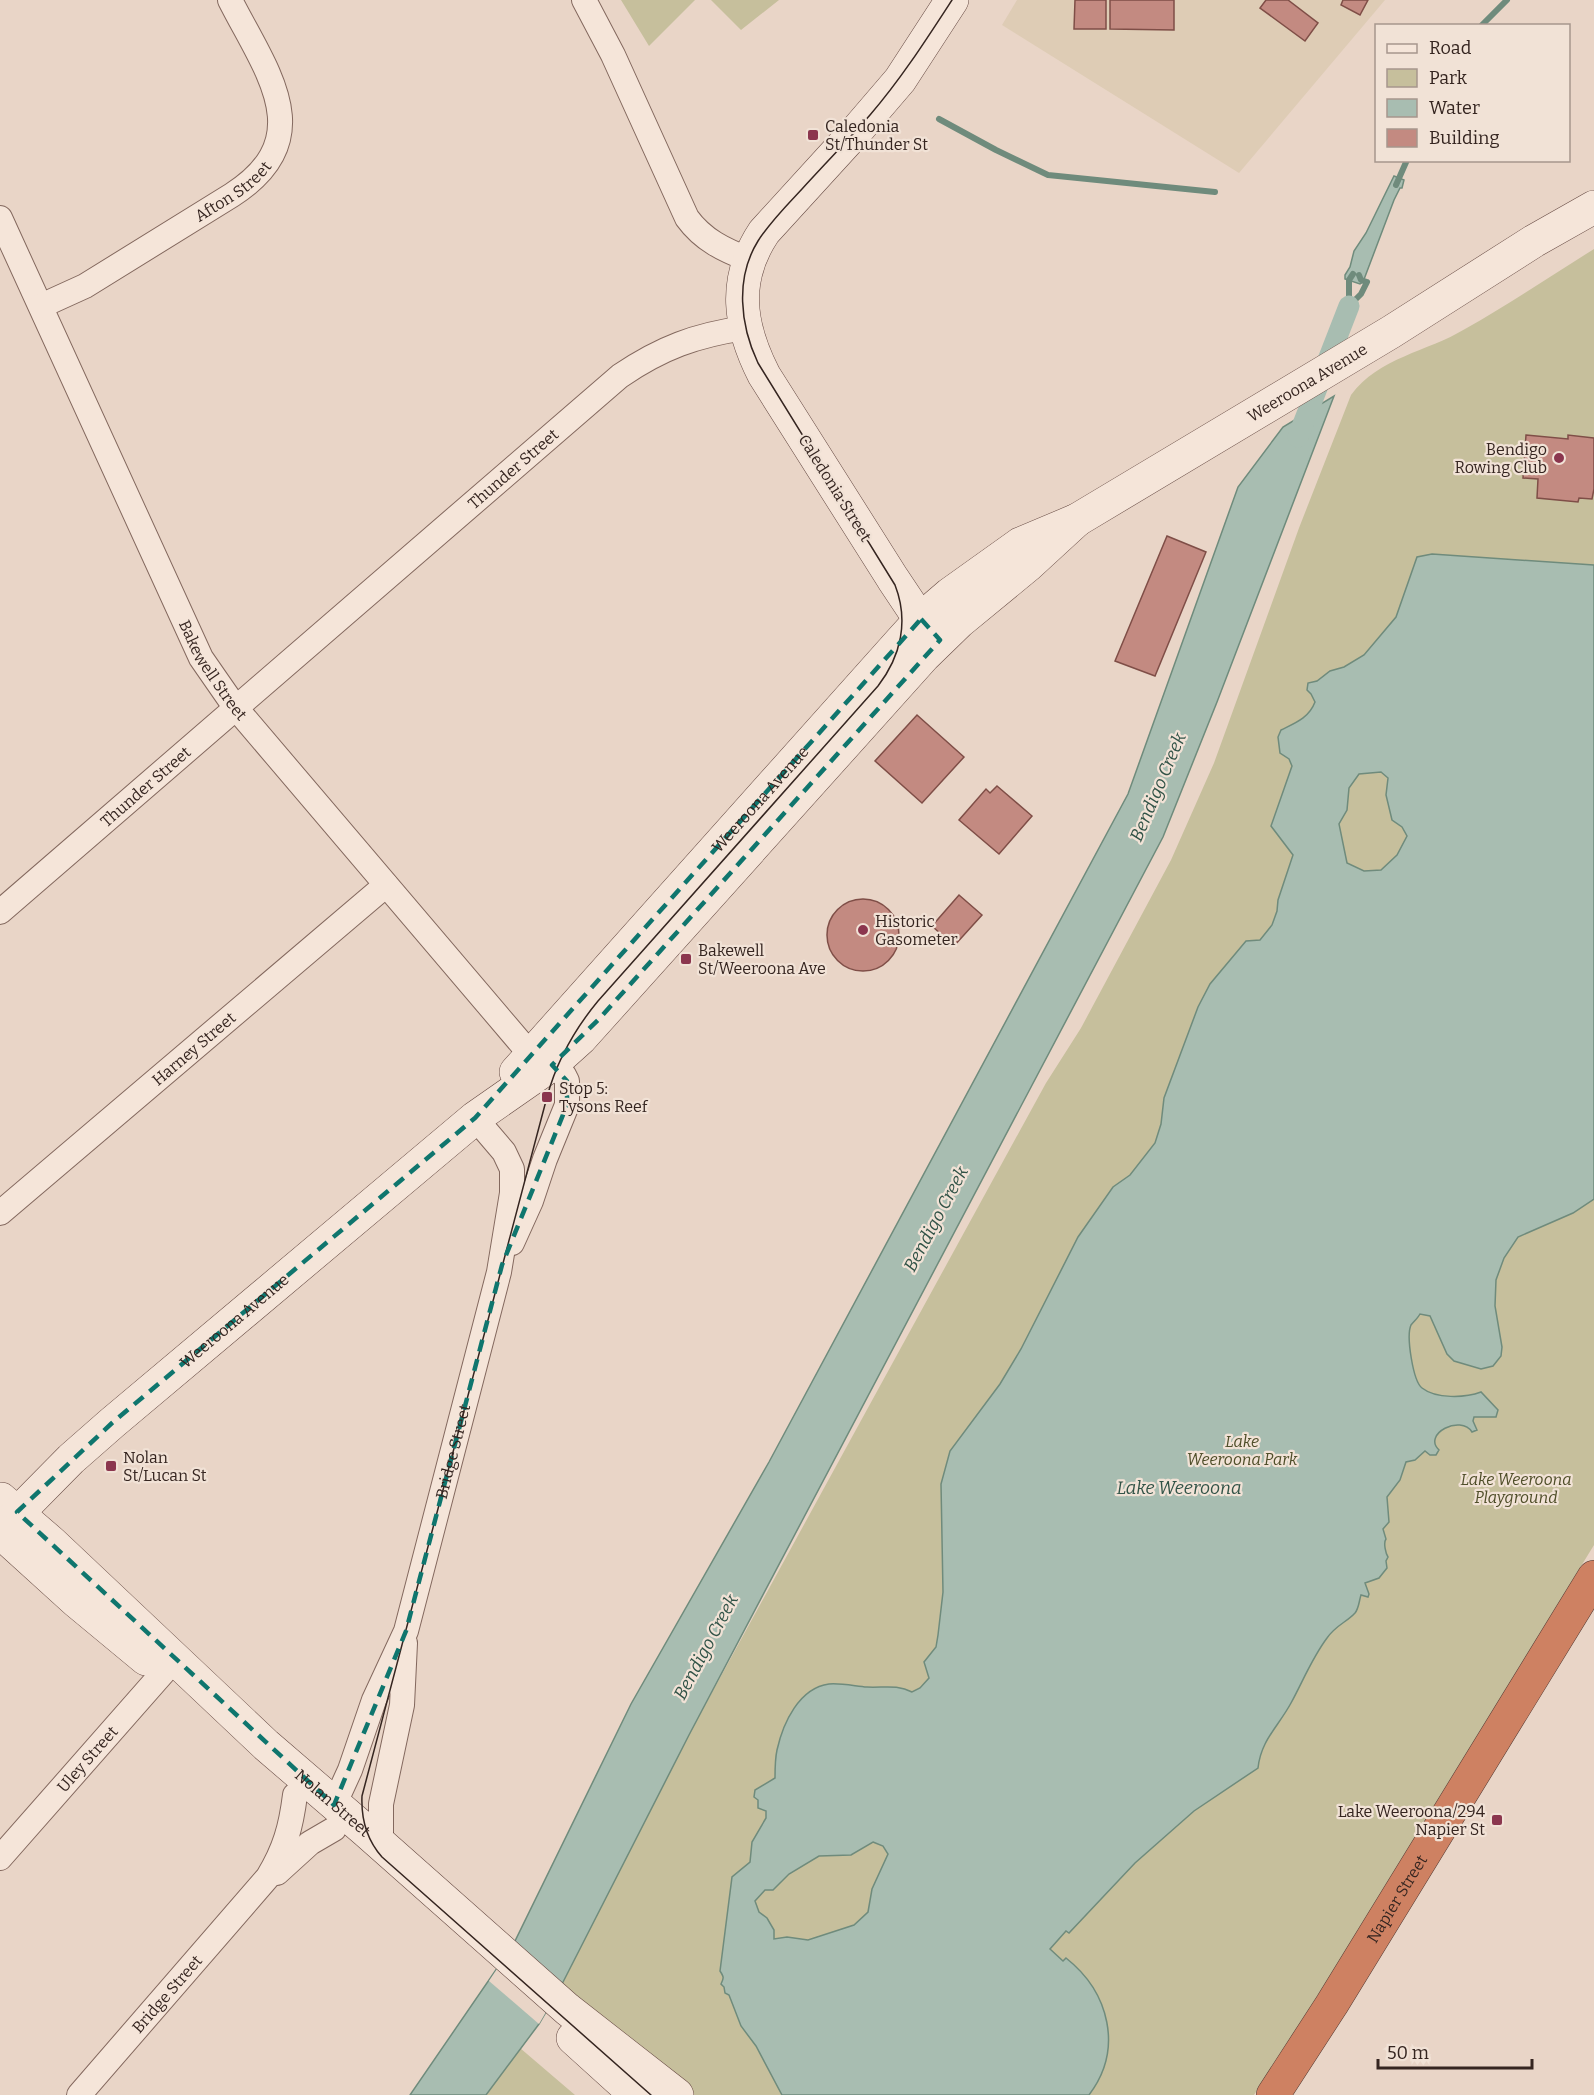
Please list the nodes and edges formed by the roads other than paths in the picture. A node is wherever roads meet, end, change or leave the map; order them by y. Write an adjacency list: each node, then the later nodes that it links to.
1 (230, 0): 9 (street, Afton Street)
2 (584, 0): 8 (street)
3 (952, 0): 8 (main road)
4 (1594, 190): 7 (main road, Weeroona Avenue)
5 (1594, 207): 7 (main road, Weeroona Avenue)
6 (0, 218): 9 (street, Bakewell Street)
7 (1534, 241): 11 (main road, Weeroona Avenue)
8 (750, 260): 10 (main road)
9 (41, 306): 12 (street, Bakewell Street)
10 (745, 328): 11 (main road, Caledonia Street); 12 (street, Thunder Street)
11 (931, 629): 15 (main road, Weeroona Avenue)
12 (235, 707): 13 (street, Bakewell Street); 14 (street, Thunder Street)
13 (386, 885): 15 (street, Bakewell Street); 17 (street, Harney Street)
14 (0, 912)
15 (541, 1060): 16 (main road, Weeroona Avenue); 18 (street, Bridge Street)
16 (475, 1118): 18 (street, Bridge Street); 19 (main road, Weeroona Avenue)
17 (0, 1213)
18 (499, 1272): 22 (street, Bridge Street)
19 (4, 1518): 23 (main road, Nolan Street)
20 (1594, 1577): 24 (highway, Napier Street)
21 (1594, 1613): 24 (highway, Napier Street)
22 (406, 1631): 26 (street, Bridge Street); 27 (street, Bridge Street)
23 (169, 1666): 25 (main road, Nolan Street); 26 (main road, Nolan Street); 28 (street, Uley Street)
24 (1521, 1713): 30 (highway, Napier Street)
25 (295, 1795): 26 (main road, Nolan Street); 29 (street, Bridge Street)
26 (331, 1818): 27 (main road, Nolan Street); 29 (street, Bridge Street); 31 (main road, Nolan Street)
27 (381, 1844): 31 (main road, Nolan Street)
28 (0, 1857)
29 (255, 1894): 33 (street, Bridge Street)
30 (1402, 1906): 36 (highway, Napier Street); 37 (highway, Napier Street)
31 (494, 1957): 32 (main road, Nolan Street)
32 (560, 2015): 34 (main road, Nolan Street); 35 (main road, Nolan Street)
33 (79, 2095)
34 (636, 2095)
35 (677, 2095)
36 (1273, 2095)
37 (1296, 2095)

